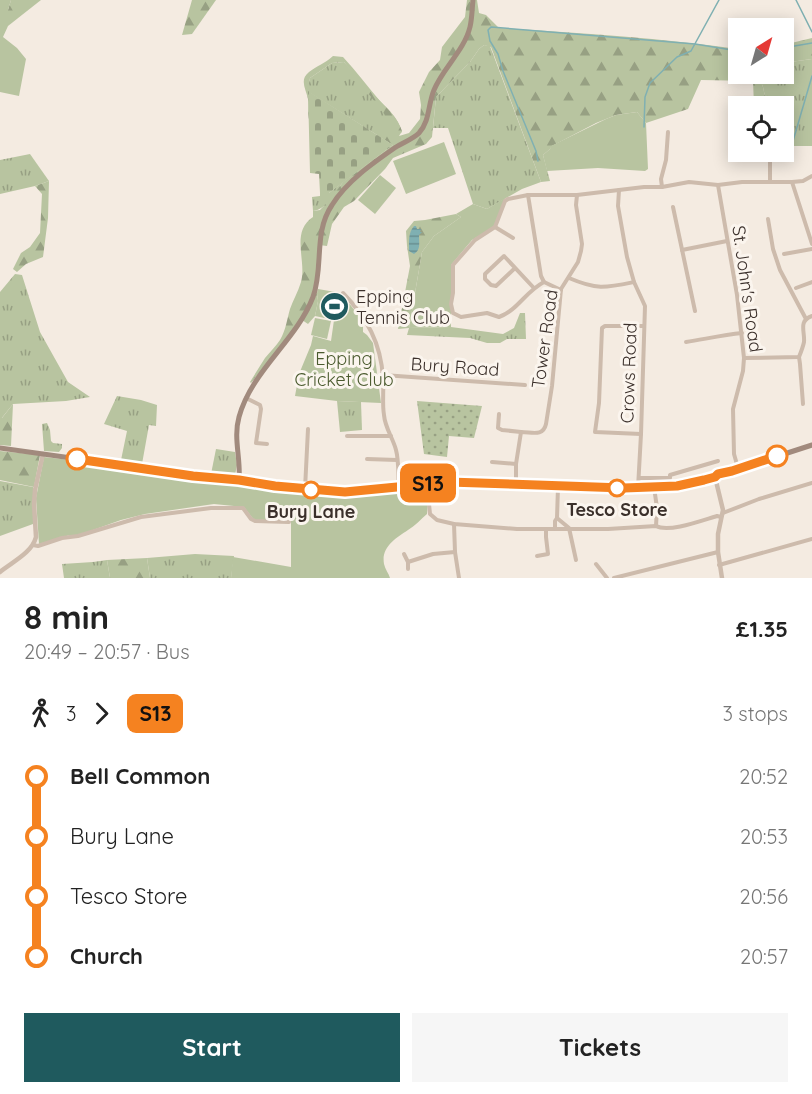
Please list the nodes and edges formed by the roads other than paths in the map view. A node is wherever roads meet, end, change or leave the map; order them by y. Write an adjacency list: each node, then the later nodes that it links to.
1 (473, 0): 40 (main road)
2 (668, 132): 8 (street)
3 (770, 162): 5 (street)
4 (812, 176): 6 (street)
5 (770, 182): 6 (street); 7 (street)
6 (792, 182): 17 (street)
7 (718, 185): 8 (street); 16 (street, St. John's Road)
8 (662, 187): 9 (street)
9 (619, 190): 11 (street); 24 (street, Crows Road)
10 (528, 195): 11 (street); 14 (street); 23 (street)
11 (577, 195): 22 (street, Tower Road)
12 (673, 207): 19 (street)
13 (768, 219): 32 (street)
14 (495, 227): 15 (street); 26 (street)
15 (513, 238)
16 (727, 240): 19 (street); 34 (street, St. John's Road)
17 (812, 244)
18 (812, 249): 20 (street)
19 (682, 250): 30 (street)
20 (783, 254)
21 (515, 268): 21 (street); 26 (street)
22 (569, 278): 24 (street); 28 (street, Tower Road)
23 (544, 282): 26 (street); 28 (street)
24 (634, 282): 33 (street, Crows Road)
25 (812, 282): 27 (street)
26 (534, 287)
27 (796, 288)
28 (561, 290): 44 (street, Tower Road)
29 (343, 293): 38 (street)
30 (695, 311)
31 (812, 316): 32 (street)
32 (806, 319): 36 (street)
33 (644, 326): 45 (street, Crows Road); 45 (street)
34 (742, 333): 35 (street); 37 (street, St. John's Road)
35 (686, 342)
36 (799, 357): 37 (street); 41 (street)
37 (744, 358): 57 (street, St. John's Road)
38 (383, 375): 39 (street, Bury Road); 47 (street)
39 (525, 385)
40 (246, 398): 48 (street); 60 (main road)
41 (802, 404)
42 (499, 414): 44 (street)
43 (308, 429): 68 (street)
44 (521, 432): 56 (street)
45 (641, 434): 59 (street, Crows Road)
46 (347, 436): 47 (street)
47 (391, 436): 53 (street)
48 (267, 444)
49 (812, 445): 57 (main road)
50 (0, 448): 51 (main road)
51 (43, 454): 60 (main road); 78 (street)
52 (367, 459): 53 (street)
53 (397, 460): 64 (street)
54 (718, 461): 59 (street)
55 (492, 462): 56 (street)
56 (516, 464): 63 (street)
57 (738, 468): 58 (main road)
58 (715, 477): 66 (main road); 69 (street)
59 (639, 478): 67 (street, Crows Road)
60 (239, 480): 68 (main road)
61 (431, 483): 63 (main road); 64 (main road); 72 (street)
62 (812, 483): 69 (street)
63 (516, 484): 65 (main road)
64 (399, 487): 68 (main road)
65 (558, 487): 67 (main road); 70 (street)
66 (654, 487): 67 (main road); 73 (street)
67 (638, 488)
68 (305, 490)
69 (722, 515): 73 (street); 80 (street)
70 (557, 518): 74 (street); 76 (street)
71 (289, 522): 78 (street)
72 (454, 524): 75 (street); 79 (street)
73 (656, 526): 74 (street)
74 (569, 528): 76 (street); 83 (street)
75 (546, 529): 76 (street); 82 (street)
76 (555, 529)
77 (812, 538): 86 (street)
78 (33, 545): 88 (street)
79 (455, 552): 84 (street); 89 (street)
80 (718, 552): 86 (street); 91 (street)
81 (404, 554): 84 (street)
82 (537, 556)
83 (576, 560)
84 (408, 562): 87 (street)
85 (596, 564): 90 (street)
86 (720, 565): 92 (street)
87 (408, 569)
88 (0, 572)
89 (459, 578)
90 (607, 578)
91 (614, 578)
92 (722, 578)

